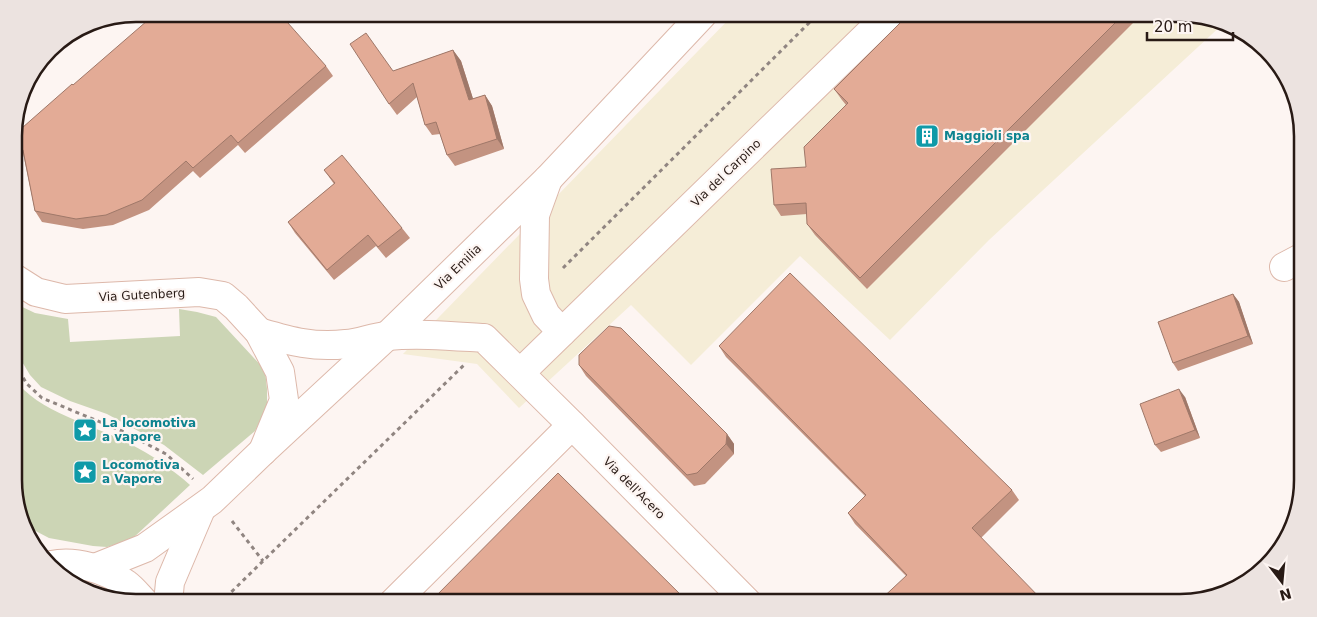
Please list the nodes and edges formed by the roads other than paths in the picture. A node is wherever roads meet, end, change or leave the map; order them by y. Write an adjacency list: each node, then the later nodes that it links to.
1 (695, 22): 3 (street, Via Emilia)
2 (881, 22): 6 (street, Via del Carpino)
3 (548, 178): 6 (street); 7 (street, Via Emilia)
4 (23, 283): 5 (street, Via Gutenberg)
5 (259, 332): 7 (street); 10 (street, Via Gutenberg)
6 (562, 332): 8 (street)
7 (387, 336): 8 (street, Via dell'Acero); 10 (street, Via Emilia)
8 (520, 373): 9 (street, Via dell'Acero)
9 (572, 425): 16 (street); 17 (street, Via dell'Acero)
10 (263, 450): 11 (street, Via Emilia)
11 (202, 509): 13 (street, Via Emilia); 15 (street, Via Emilia)
12 (55, 560): 13 (street)
13 (95, 568): 14 (street)
14 (136, 594)
15 (169, 594)
16 (402, 594)
17 (739, 594)

